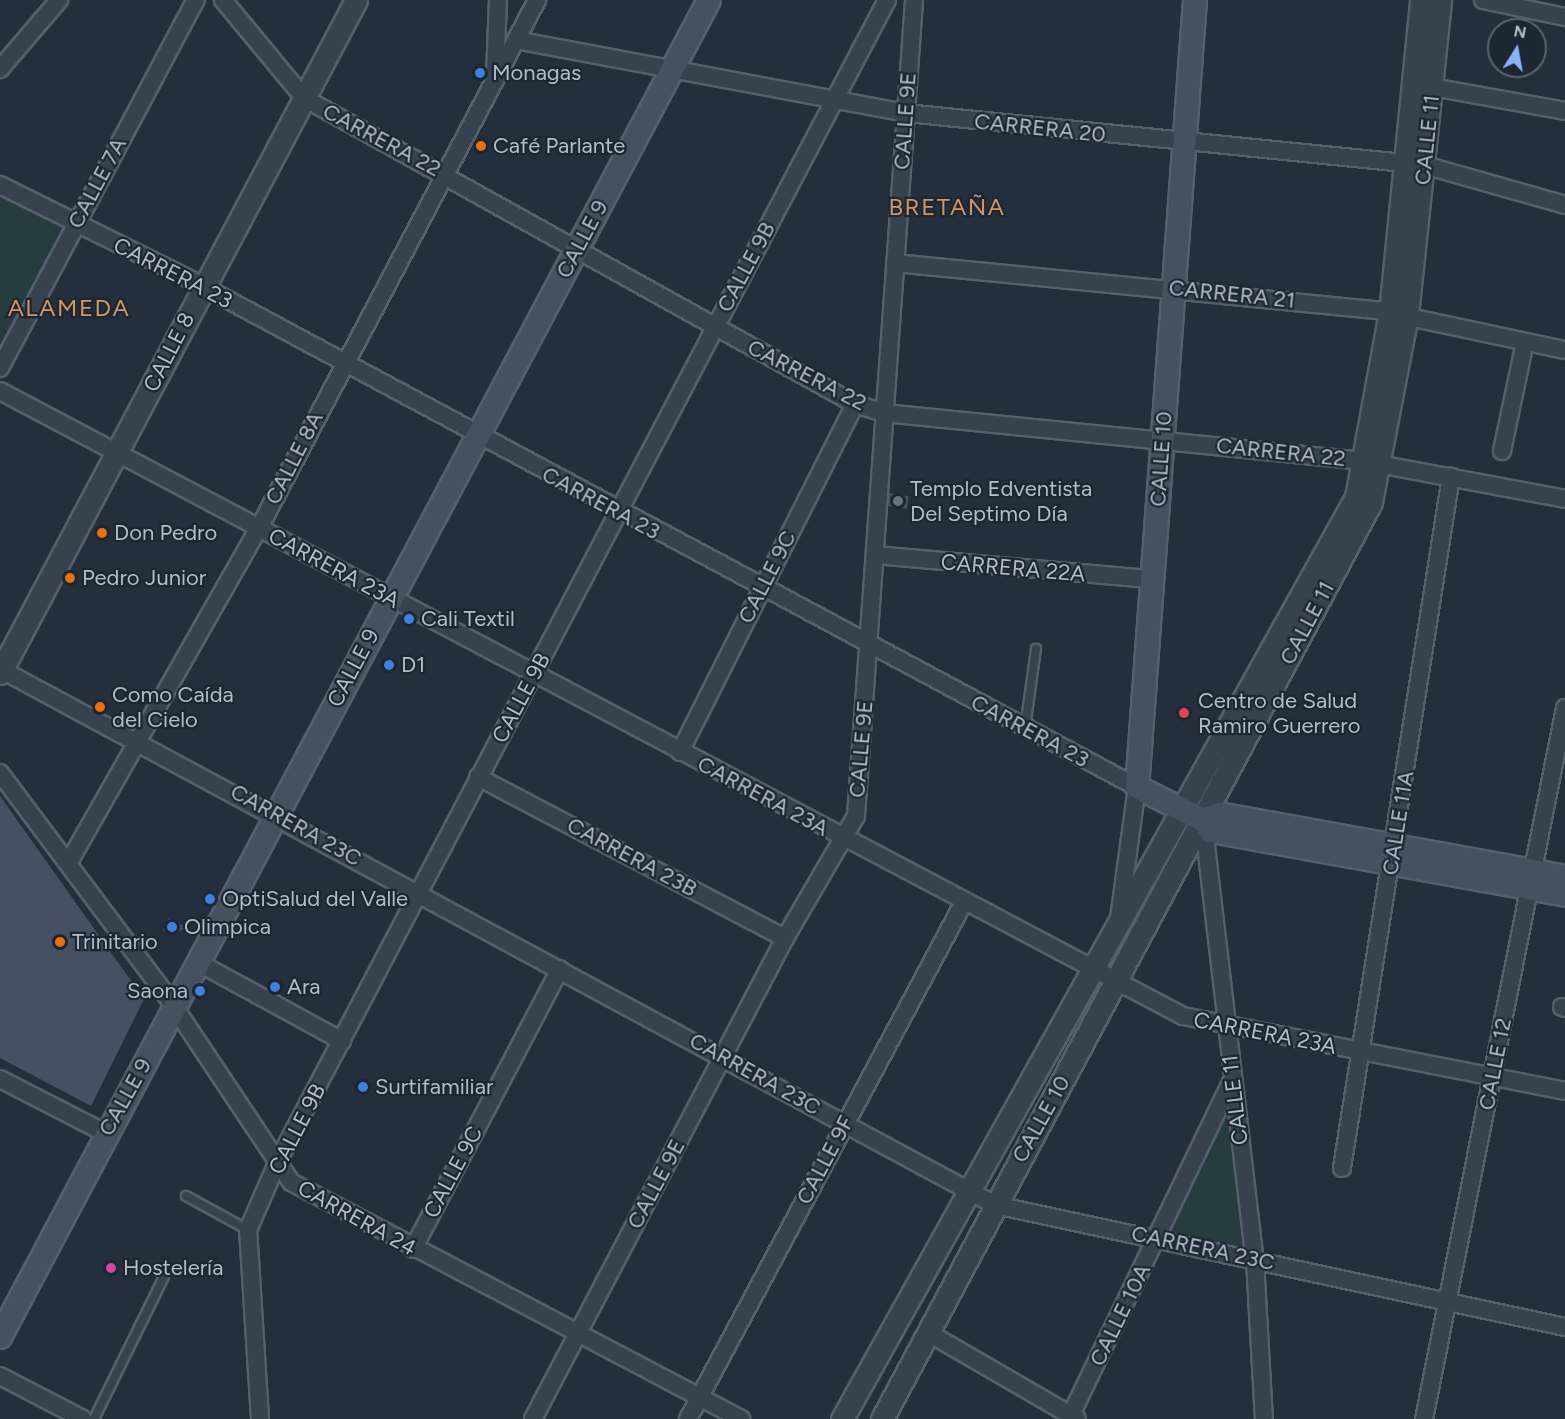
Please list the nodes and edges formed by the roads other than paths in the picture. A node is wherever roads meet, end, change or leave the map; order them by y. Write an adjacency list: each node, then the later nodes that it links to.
1 (59, 0): 16 (street)
2 (196, 0): 29 (street, CALLE 7A)
3 (223, 0): 20 (street, CARRERA 22)
4 (356, 0): 20 (street, CALLE 8)
5 (498, 0): 18 (street, CALLE 8A)
6 (537, 0): 15 (street, CALLE 8A)
7 (709, 0): 17 (main road, CALLE 9)
8 (887, 0): 21 (street, CALLE 9B)
9 (914, 0): 23 (street, CALLE 9E)
10 (1195, 0): 24 (main road, CALLE 10)
11 (1421, 0): 25 (street, CALLE 11)
12 (1440, 0): 19 (street, CALLE 11)
13 (1484, 0): 14 (street)
14 (1565, 17)
15 (516, 40): 17 (street, CARRERA 20); 18 (street, CALLE 8A)
16 (0, 69)
17 (672, 69): 21 (street, CARRERA 20); 30 (main road, CALLE 9)
18 (494, 82): 26 (street, CALLE 8A)
19 (1432, 87): 22 (street); 25 (street, CALLE 11)
20 (304, 98): 26 (street, CARRERA 22); 32 (street, CALLE 8)
21 (836, 100): 23 (street, CARRERA 20); 35 (street, CALLE 9B)
22 (1565, 111)
23 (906, 113): 24 (street, CARRERA 20); 31 (street, CALLE 9E)
24 (1183, 143): 25 (street, CARRERA 20); 33 (main road, CALLE 10)
25 (1415, 164): 28 (street, CARRERA 20); 34 (street, CALLE 11)
26 (444, 173): 30 (street, CARRERA 22); 38 (street, CALLE 8A)
27 (0, 184): 29 (street, CARRERA 23)
28 (1565, 205)
29 (75, 224): 32 (street, CARRERA 23); 39 (street, CALLE 7A)
30 (578, 248): 35 (street, CARRERA 22); 43 (main road, CALLE 9)
31 (895, 263): 33 (street, CARRERA 21); 42 (street, CALLE 9E)
32 (202, 286): 38 (street, CARRERA 23); 46 (street, CALLE 8)
33 (1174, 288): 34 (street, CARRERA 21); 44 (main road, CALLE 10)
34 (1399, 314): 36 (street, CARRERA 21); 47 (street, CALLE 11)
35 (714, 327): 41 (street, CARRERA 22); 50 (street, CALLE 9B)
36 (1525, 342): 37 (street, CARRERA 21); 45 (street)
37 (1565, 350)
38 (342, 363): 43 (street, CARRERA 23); 51 (street, CALLE 8A)
39 (0, 368)
40 (0, 391): 46 (street, CARRERA 23A)
41 (855, 404): 42 (street, CARRERA 22); 54 (street, CALLE 9C)
42 (884, 413): 44 (street, CARRERA 22); 52 (street, CALLE 9E)
43 (474, 435): 50 (street, CARRERA 23); 55 (main road, CALLE 9)
44 (1162, 439): 47 (street, CARRERA 22); 53 (main road, CALLE 10)
45 (1502, 451)
46 (117, 453): 51 (street, CARRERA 23A); 58 (street, CALLE 8)
47 (1374, 463): 48 (street, CARRERA 22); 67 (street, CALLE 11); 69 (street, CALLE 11)
48 (1451, 477): 49 (street, CARRERA 22); 71 (street, CALLE 11A)
49 (1565, 499)
50 (619, 513): 54 (street, CARRERA 23); 59 (street, CALLE 9B)
51 (259, 528): 55 (street, CARRERA 23A); 62 (street, CALLE 8A)
52 (875, 555): 53 (street, CARRERA 22A); 56 (street, CALLE 9E)
53 (1152, 579): 66 (main road, CALLE 10)
54 (761, 588): 56 (street, CARRERA 23); 63 (street, CALLE 9C)
55 (390, 598): 59 (street, CARRERA 23A); 68 (main road, CALLE 9)
56 (869, 645): 61 (street, CARRERA 23); 70 (street, CALLE 9E)
57 (1036, 649): 61 (lane)
58 (0, 671): 62 (street, CARRERA 23C)
59 (534, 674): 63 (street, CARRERA 23A); 65 (street, CALLE 9B)
60 (1565, 708): 74 (street, CALLE 12)
61 (1025, 728): 66 (street, CARRERA 23)
62 (138, 739): 68 (street, CARRERA 23C); 72 (street, CALLE 8A)
63 (680, 752): 70 (street, CARRERA 23A)
64 (0, 773): 72 (street, CARRERA 24)
65 (478, 777): 75 (street, CALLE 9B); 79 (street, CARRERA 23B)
66 (1137, 788): 67 (main road, CARRERA 23); 78 (street, CALLE 10)
67 (1182, 813): 69 (main road, CARRERA 23); 78 (street, CALLE 10)
68 (276, 814): 75 (street, CARRERA 23C); 80 (main road, CALLE 9)
69 (1203, 820): 71 (main road, CARRERA 23); 83 (street, CALLE 10); 85 (street, CALLE 11)
70 (844, 839): 77 (street, CARRERA 23A); 79 (street, CALLE 9E)
71 (1393, 855): 74 (main road, CARRERA 23); 87 (street, CALLE 11A)
72 (69, 862): 84 (street, CARRERA 24)
73 (1565, 877): 74 (main road, CARRERA 23)
74 (1532, 880): 76 (main road, CARRERA 23); 89 (street, CALLE 12)
75 (416, 890): 81 (street, CARRERA 23C); 86 (street, CALLE 9B)
76 (1565, 895)
77 (964, 902): 82 (street, CARRERA 23A); 93 (street, CALLE 9F)
78 (1119, 918): 82 (street, CALLE 10)
79 (785, 938): 88 (street, CALLE 9E)
80 (199, 963): 84 (main road, CALLE 9); 86 (street)
81 (560, 969): 88 (street, CARRERA 23C); 102 (street, CALLE 9C)
82 (1092, 969): 83 (street, CARRERA 23A); 97 (street, CALLE 10)
83 (1116, 982): 85 (street, CARRERA 23A); 99 (street, CALLE 10)
84 (175, 1008): 94 (main road, CALLE 9); 95 (street, CARRERA 24)
85 (1226, 1027): 87 (street, CARRERA 23A); 91 (street, CALLE 11)
86 (342, 1041): 95 (street, CALLE 9B)
87 (1360, 1052): 89 (street, CARRERA 23A); 96 (street, CALLE 11A)
88 (723, 1057): 93 (street, CARRERA 23C); 108 (street, CALLE 9E)
89 (1492, 1076): 92 (street, CARRERA 23A); 105 (street, CALLE 12)
90 (0, 1079): 94 (street)
91 (1232, 1080): 101 (street, CALLE 10A); 103 (street, CALLE 11)
92 (1565, 1090)
93 (845, 1124): 97 (street, CARRERA 23C); 111 (street, CALLE 9F)
94 (105, 1133): 109 (main road, CALLE 9)
95 (278, 1161): 100 (street, CALLE 9B); 102 (street, CARRERA 24)
96 (1342, 1168)
97 (966, 1190): 99 (street, CARRERA 23C); 119 (street, CALLE 10)
98 (186, 1196): 100 (lane)
99 (994, 1205): 101 (street, CARRERA 23C); 107 (street, CALLE 10)
100 (248, 1230): 115 (street, CALLE 9B)
101 (1157, 1238): 103 (street, CARRERA 23C); 112 (street, CALLE 10A)
102 (413, 1249): 108 (street, CARRERA 24)
103 (1255, 1260): 105 (street, CARRERA 23C); 121 (street, CALLE 11)
104 (164, 1277): 114 (lane)
105 (1447, 1301): 106 (street, CARRERA 23C); 122 (street, CALLE 12)
106 (1565, 1327)
107 (927, 1332): 112 (street); 120 (street, CALLE 10)
108 (577, 1334): 111 (street, CARRERA 24); 116 (street, CALLE 9E)
109 (0, 1337)
110 (0, 1376): 113 (street)
111 (699, 1396): 117 (street, CALLE 9F); 118 (street, CARRERA 24)
112 (1072, 1418)
113 (83, 1419)
114 (94, 1419)
115 (260, 1419)
116 (533, 1419)
117 (688, 1419)
118 (741, 1419)
119 (842, 1419)
120 (882, 1419)
121 (1264, 1419)
122 (1424, 1419)

